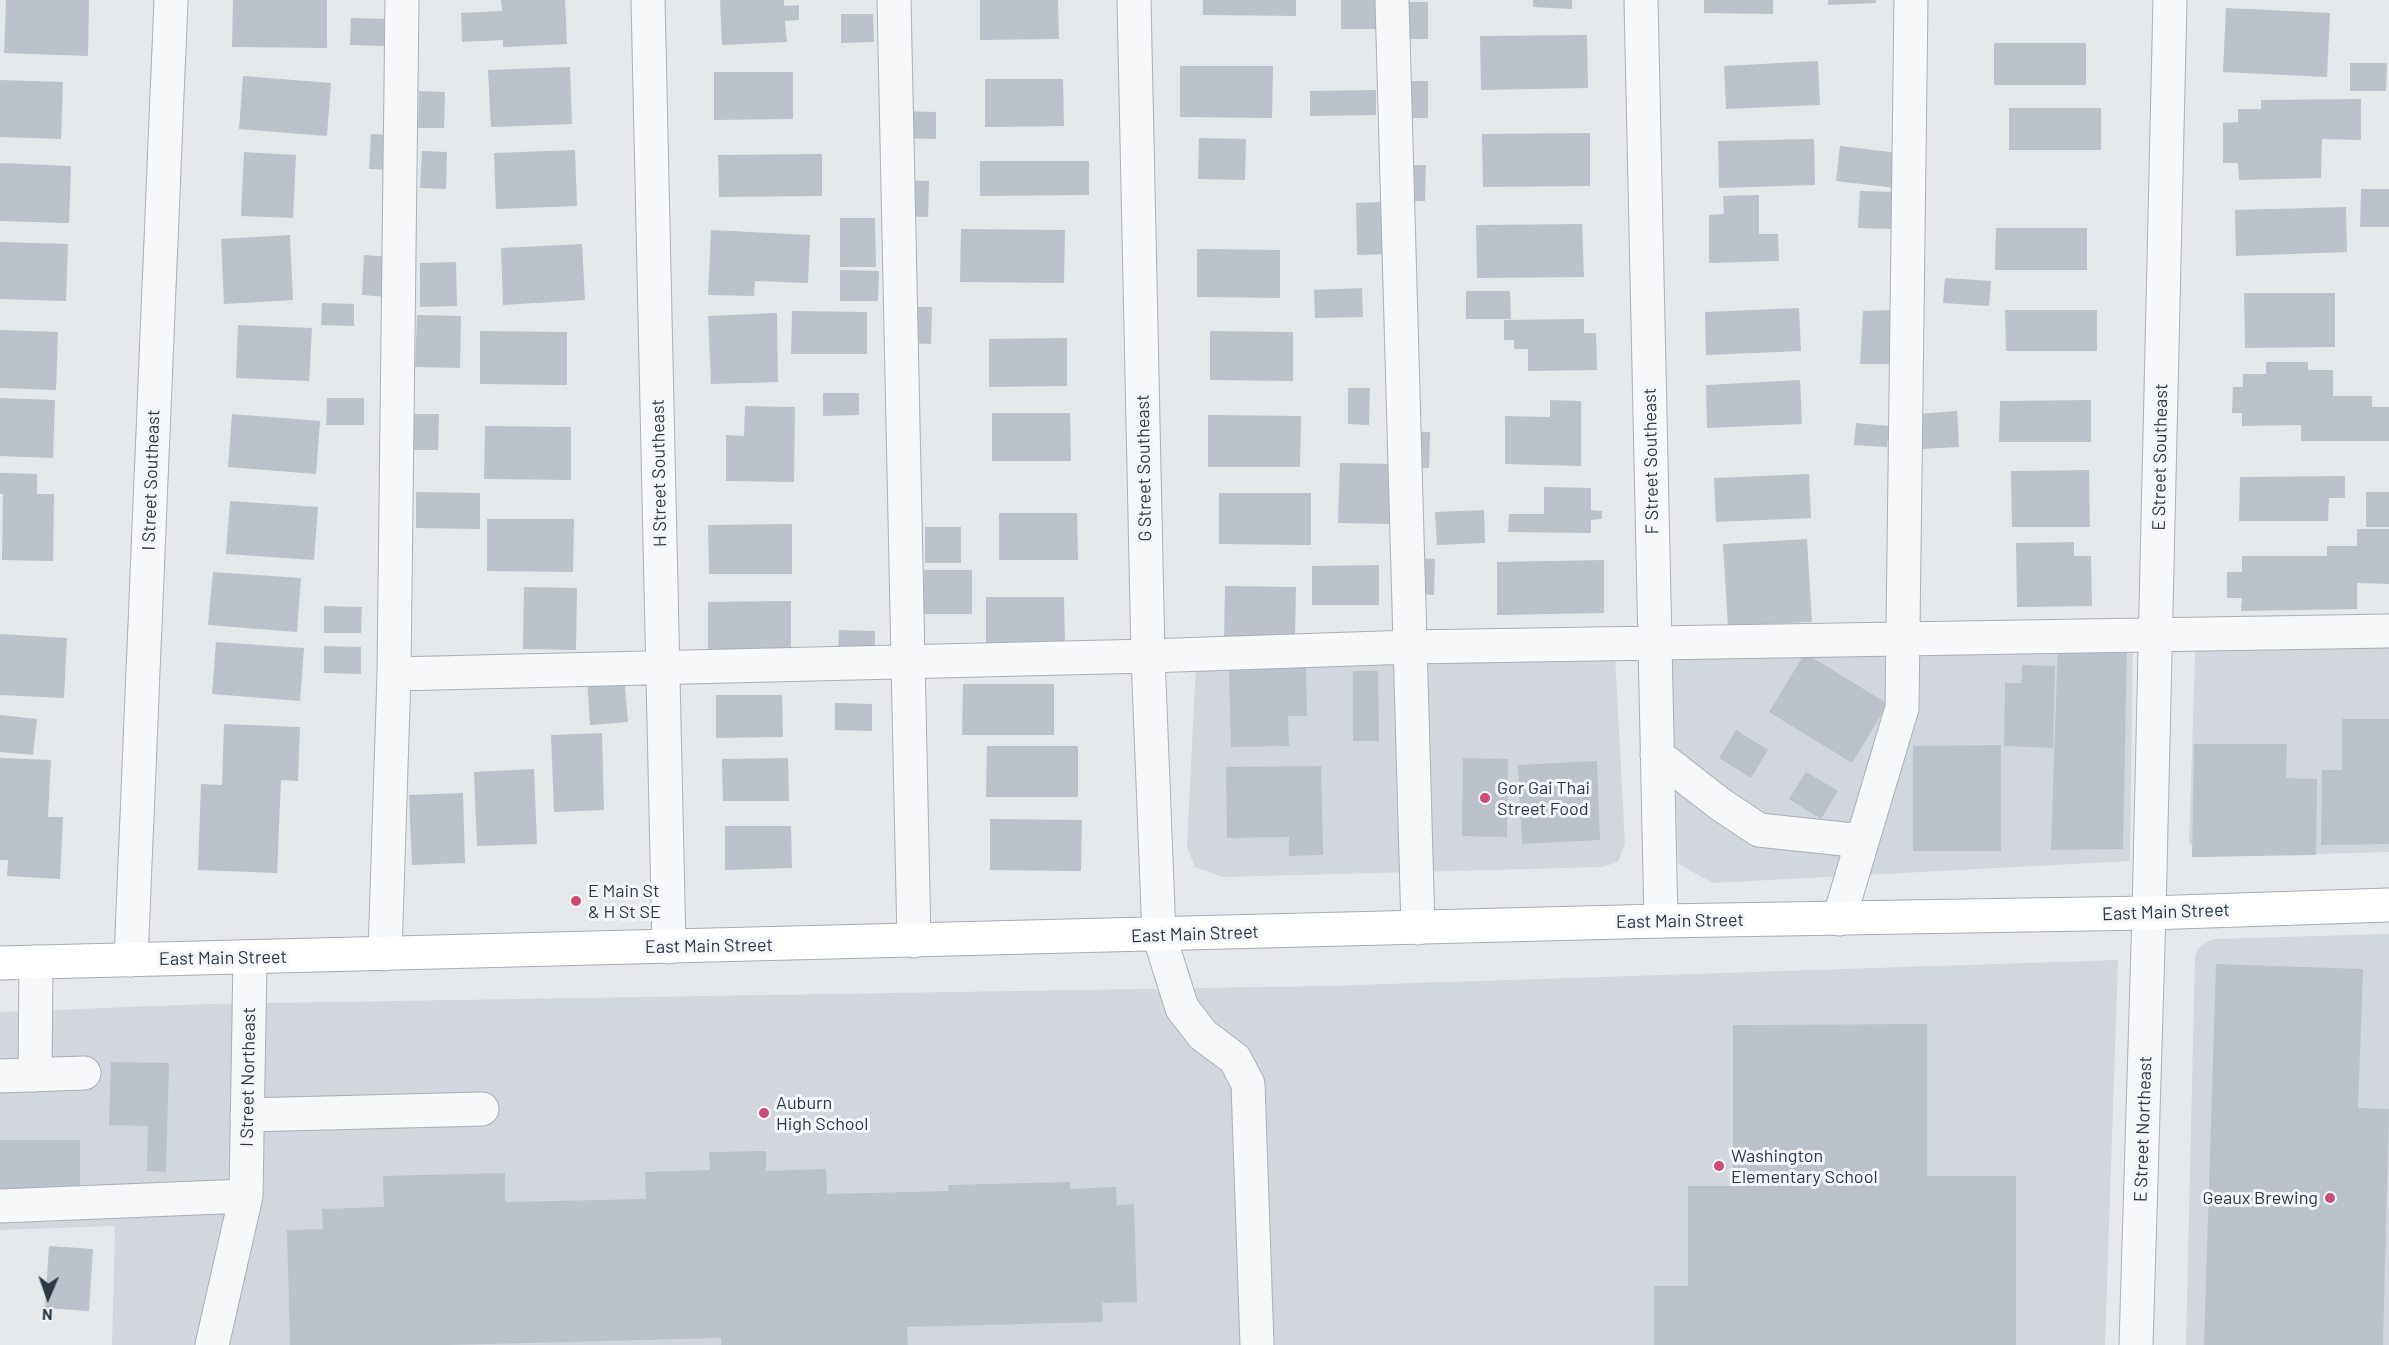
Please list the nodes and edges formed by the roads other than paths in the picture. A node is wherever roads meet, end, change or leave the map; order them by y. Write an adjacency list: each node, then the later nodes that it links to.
1 (171, 0): 31 (street, I Street Southeast)
2 (402, 0): 18 (street)
3 (648, 0): 17 (street, H Street Southeast)
4 (894, 0): 16 (street)
5 (1134, 0): 15 (street, G Street Southeast)
6 (1392, 0): 14 (street)
7 (1641, 0): 13 (street, F Street Southeast)
8 (1911, 0): 12 (street)
9 (2170, 0): 11 (street, E Street Southeast)
10 (2389, 631): 11 (street)
11 (2156, 634): 12 (street); 22 (street, E Street Southeast)
12 (1903, 639): 13 (street); 20 (street)
13 (1655, 642): 14 (street); 19 (street, F Street Southeast)
14 (1410, 647): 15 (street); 25 (street)
15 (1148, 656): 16 (street); 26 (street, G Street Southeast)
16 (907, 662): 17 (street); 27 (street)
17 (663, 669): 18 (street); 28 (street, H Street Southeast)
18 (394, 674): 29 (street)
19 (1657, 755): 20 (street); 24 (street, F Street Southeast)
20 (1862, 841): 23 (street)
21 (2389, 905): 22 (main road, East Main Street)
22 (2149, 913): 23 (main road, East Main Street); 43 (street, E Street Northeast)
23 (1839, 919): 24 (main road, East Main Street)
24 (1661, 921): 25 (main road, East Main Street)
25 (1418, 928): 26 (main road, East Main Street)
26 (1159, 935): 27 (main road, East Main Street); 42 (street, G Street Southeast)
27 (915, 941): 28 (main road, East Main Street)
28 (669, 947): 29 (main road, East Main Street)
29 (385, 954): 30 (main road, East Main Street)
30 (250, 957): 31 (main road, East Main Street); 38 (street, I Street Northeast)
31 (131, 960): 32 (main road, East Main Street)
32 (36, 962): 33 (main road, East Main Street); 35 (street)
33 (0, 963)
34 (84, 1073): 35 (street)
35 (35, 1075): 36 (street)
36 (0, 1076)
37 (482, 1109): 38 (street)
38 (247, 1115): 39 (street, I Street Northeast)
39 (246, 1196): 40 (street); 41 (street, I Street Northeast)
40 (0, 1206)
41 (212, 1345)
42 (1257, 1345)
43 (2136, 1345)

